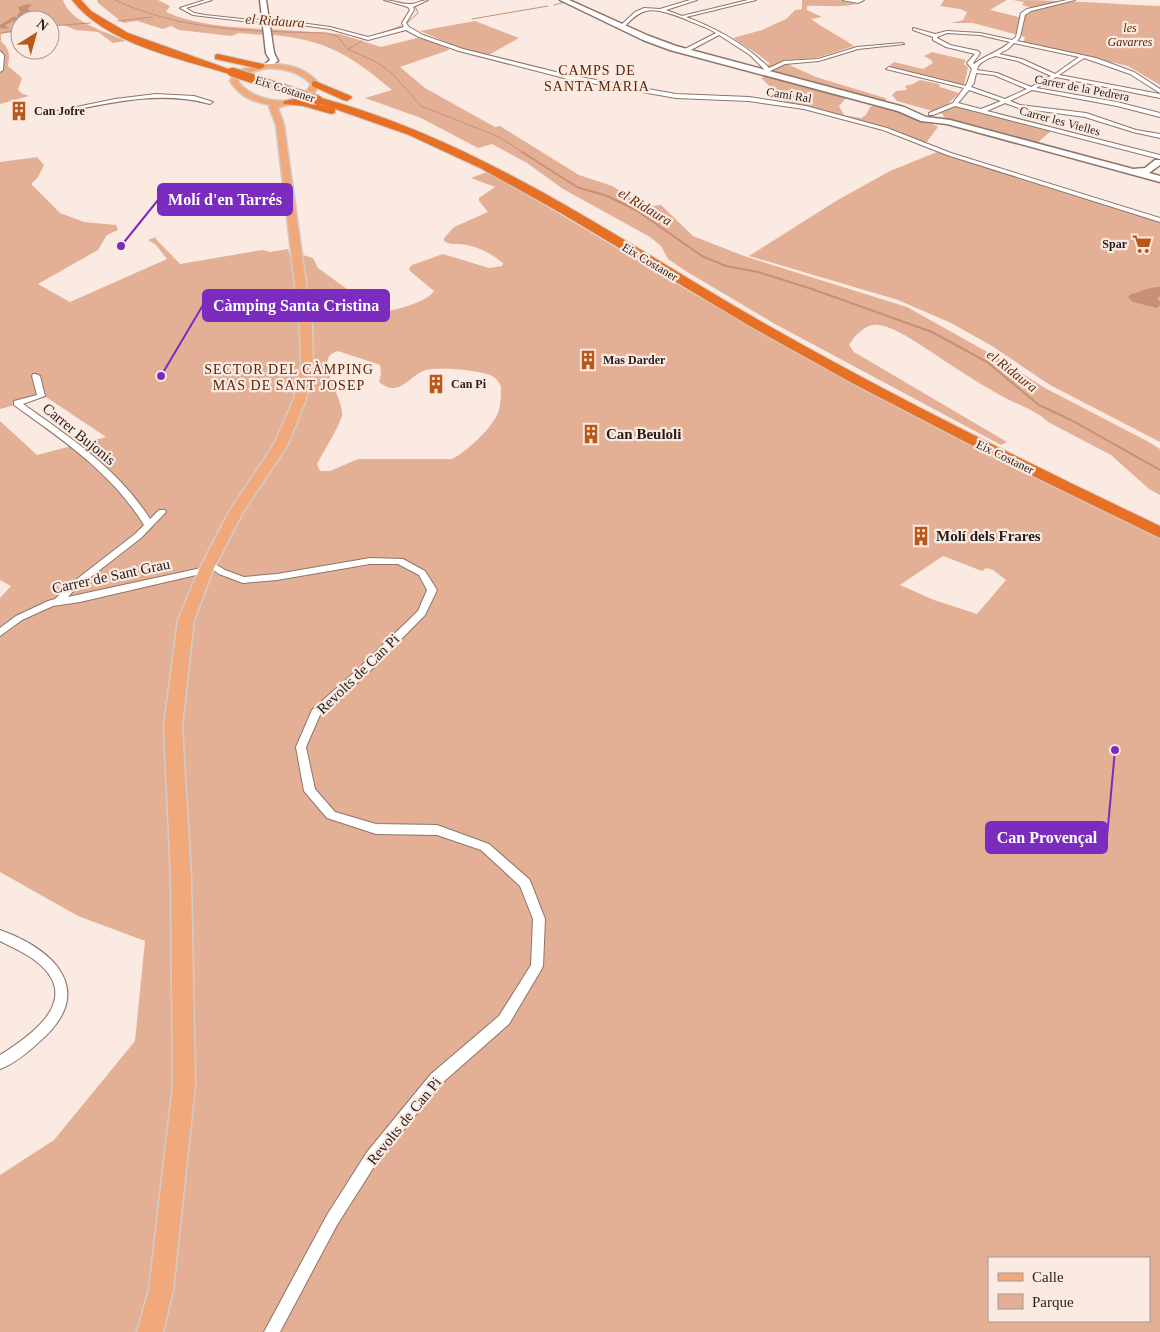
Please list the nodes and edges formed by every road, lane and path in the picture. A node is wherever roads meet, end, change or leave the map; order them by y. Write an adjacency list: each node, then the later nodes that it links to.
1 (76, 0): 21 (highway)
2 (82, 0): 21 (highway)
3 (210, 0): 18 (street)
4 (263, 0): 18 (street)
5 (386, 0): 14 (street)
6 (426, 0): 14 (street)
7 (563, 0): 13 (street)
8 (695, 0): 15 (street)
9 (754, 0): 16 (street)
10 (844, 0): 11 (street)
11 (862, 0)
12 (1073, 0): 24 (street)
13 (576, 2): 17 (street)
14 (410, 6): 19 (street)
15 (660, 10): 16 (street); 17 (street)
16 (681, 17): 22 (street)
17 (622, 26): 26 (street)
18 (266, 28): 19 (street); 29 (street)
19 (407, 28): 60 (street, Camí Ral)
20 (915, 29): 23 (street)
21 (123, 32): 31 (highway); 37 (highway, Eix Costaner)
22 (718, 34): 26 (street); 36 (street)
23 (935, 36): 24 (street); 35 (street)
24 (1013, 42): 28 (street); 30 (street)
25 (902, 44): 36 (street)
26 (685, 51): 36 (street)
27 (0, 52): 34 (street)
28 (994, 54): 35 (street); 38 (street)
29 (272, 57): 31 (street); 32 (street)
30 (1083, 57): 38 (street); 43 (street)
31 (264, 66): 32 (main road); 37 (main road)
32 (291, 68): 40 (main road)
33 (889, 69): 41 (street)
34 (0, 70): 39 (street)
35 (973, 70): 41 (street); 42 (street, Carrer de la Pedrera)
36 (767, 71): 53 (street)
37 (235, 75): 45 (main road); 56 (highway, Eix Costaner, bridge)
38 (1057, 76): 42 (street); 44 (street)
39 (6, 77)
40 (315, 84): 47 (main road); 56 (highway)
41 (969, 88): 48 (street); 49 (street)
42 (1031, 89): 48 (street); 52 (street, Carrer de la Pedrera)
43 (1160, 91)
44 (1160, 96)
45 (254, 99): 47 (main road); 54 (main road)
46 (210, 102): 50 (street)
47 (285, 102): 54 (main road); 56 (highway)
48 (1006, 102): 51 (street); 55 (street)
49 (955, 104): 51 (street, Carrer les Vielles); 53 (street)
50 (60, 111)
51 (981, 111): 57 (street, Carrer les Vielles)
52 (1160, 115)
53 (928, 116): 58 (street)
54 (277, 119): 66 (main road)
55 (1160, 136)
56 (434, 140): 64 (highway, Eix Costaner); 65 (highway, Eix Costaner)
57 (1159, 159): 58 (street); 59 (street)
58 (1148, 174): 59 (street)
59 (1159, 175)
60 (1160, 220)
61 (36, 376): 63 (street, Carrer Bujonis)
62 (162, 512): 63 (street)
63 (148, 524): 67 (street)
64 (1160, 527)
65 (1160, 533)
66 (208, 567): 67 (street, Carrer de Sant Grau); 71 (main road); 72 (street, Revolts de Can Pi)
67 (58, 602): 68 (street, Carrer de Sant Grau)
68 (0, 633)
69 (0, 935): 70 (street)
70 (0, 1063)
71 (150, 1332)
72 (272, 1332)

